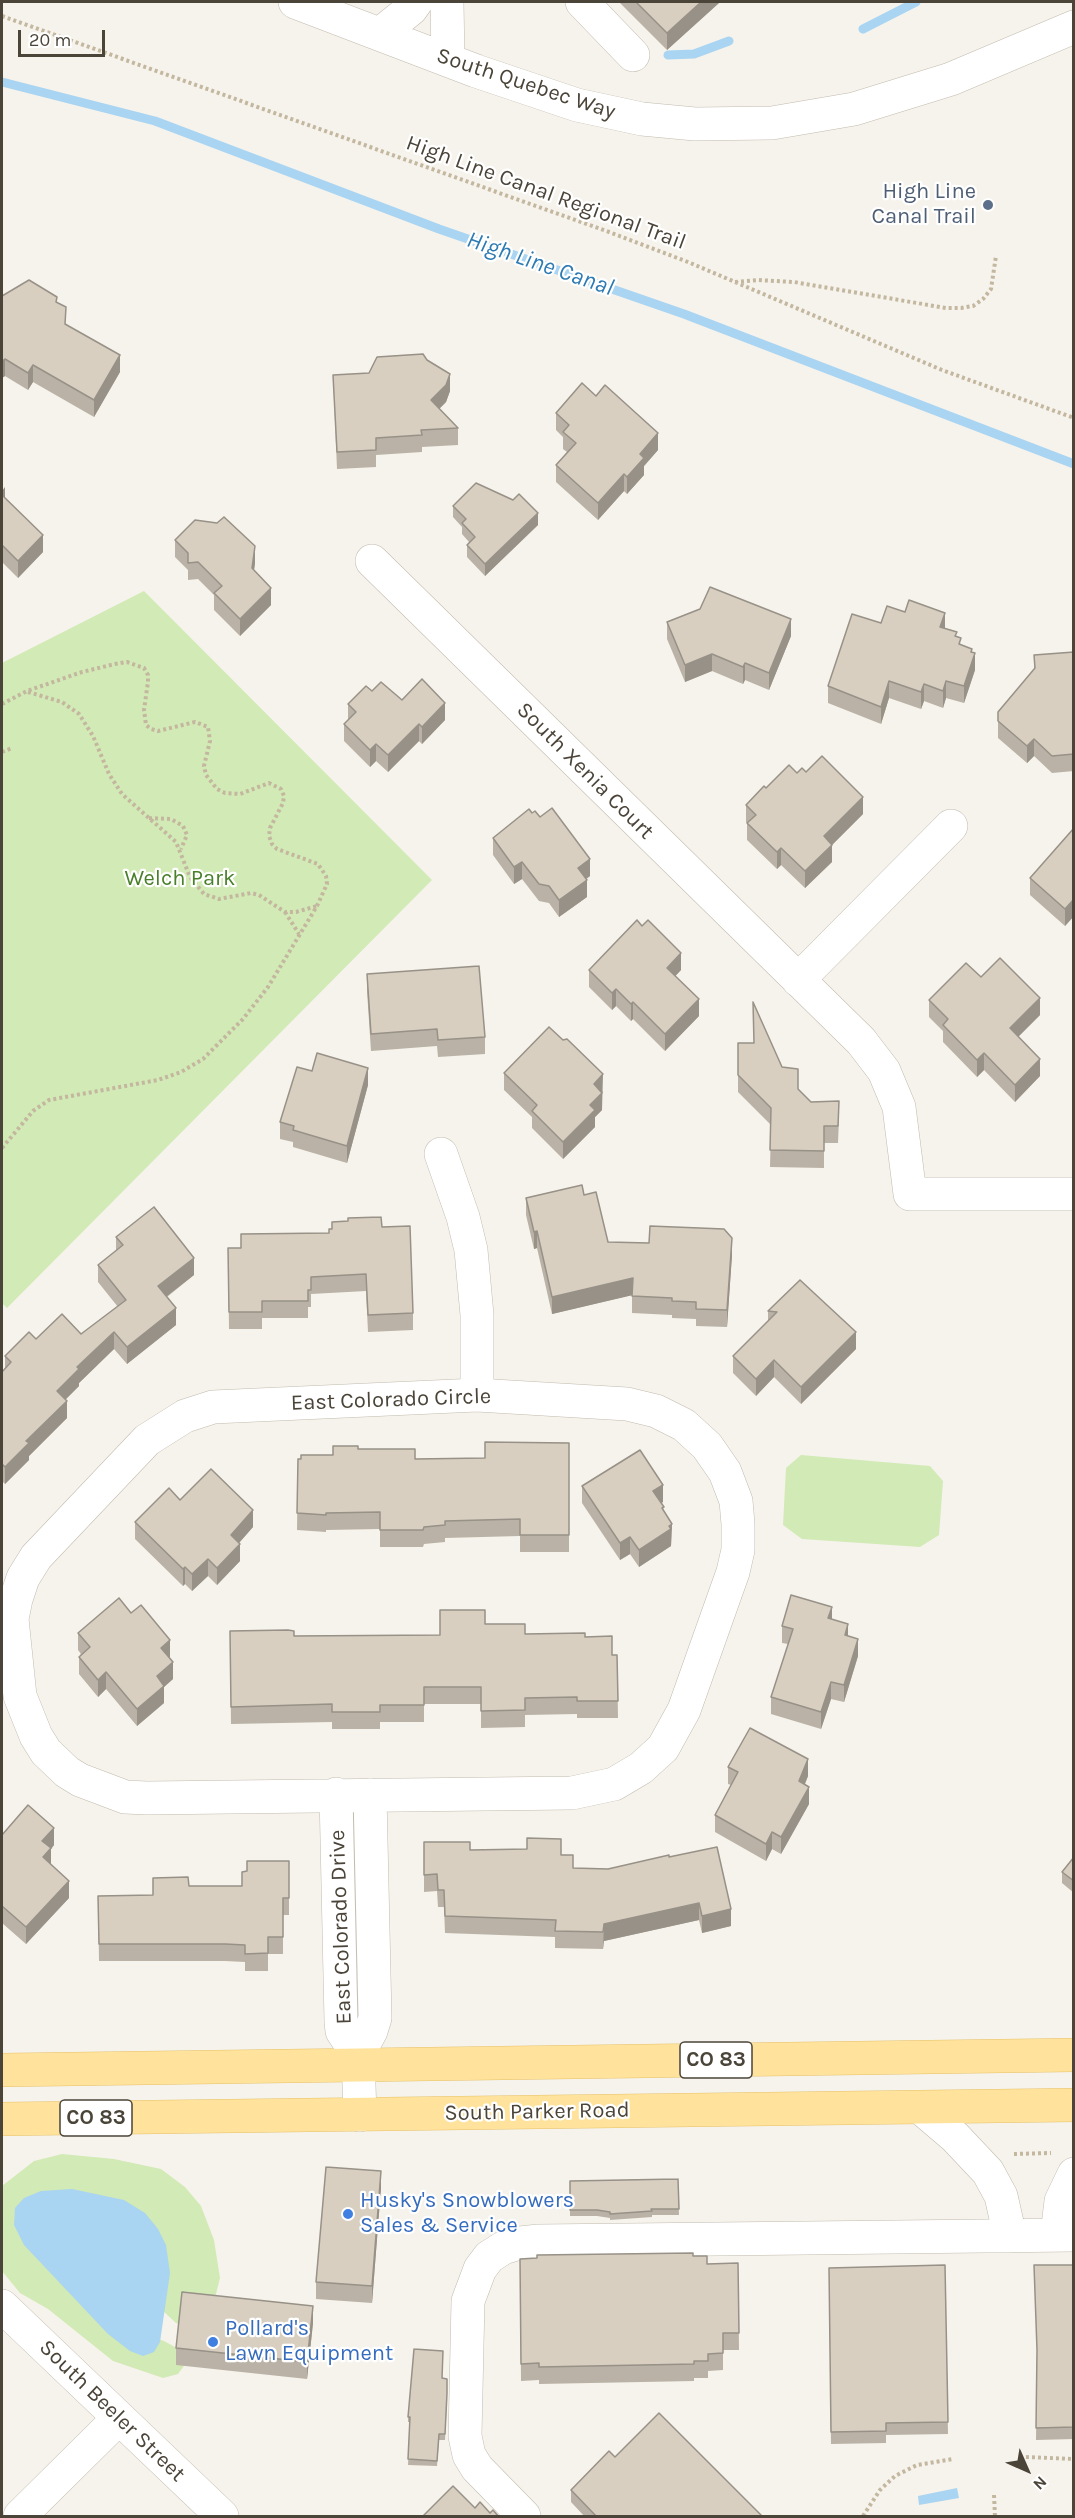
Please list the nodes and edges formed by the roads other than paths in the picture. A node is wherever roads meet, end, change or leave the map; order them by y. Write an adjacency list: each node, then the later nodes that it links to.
1 (295, 2): 6 (street, South Quebec Way)
2 (416, 2): 6 (street)
3 (447, 2): 8 (street)
4 (582, 2): 7 (street)
5 (1074, 27): 8 (street, South Quebec Way)
6 (380, 34): 8 (street, South Quebec Way)
7 (633, 55)
8 (448, 60)
9 (372, 561): 11 (street, South Xenia Court)
10 (951, 826): 11 (street)
11 (798, 980): 13 (street, South Xenia Court)
12 (441, 1154): 14 (street)
13 (1074, 1194)
14 (477, 1395): 15 (street, East Colorado Circle); 16 (street, East Colorado Circle)
15 (336, 1794): 16 (street, East Colorado Circle); 18 (street, East Colorado Drive)
16 (370, 1795): 18 (street, East Colorado Drive)
17 (1074, 2055): 18 (main road, CO 83)
18 (358, 2060): 19 (main road, CO 83); 22 (street, East Colorado Drive)
19 (2, 2070)
20 (1074, 2105): 21 (main road, South Parker Road / CO 83)
21 (921, 2108): 22 (main road, South Parker Road / CO 83); 27 (street)
22 (360, 2115): 23 (main road, South Parker Road / CO 83)
23 (15, 2119): 24 (street)
24 (2, 2139)
25 (1066, 2165): 26 (street)
26 (1065, 2235): 27 (street)
27 (1010, 2236): 32 (street)
28 (2, 2306): 29 (street, South Beeler Street)
29 (119, 2418): 30 (street); 31 (street, South Beeler Street)
30 (20, 2517)
31 (222, 2517)
32 (524, 2517)

